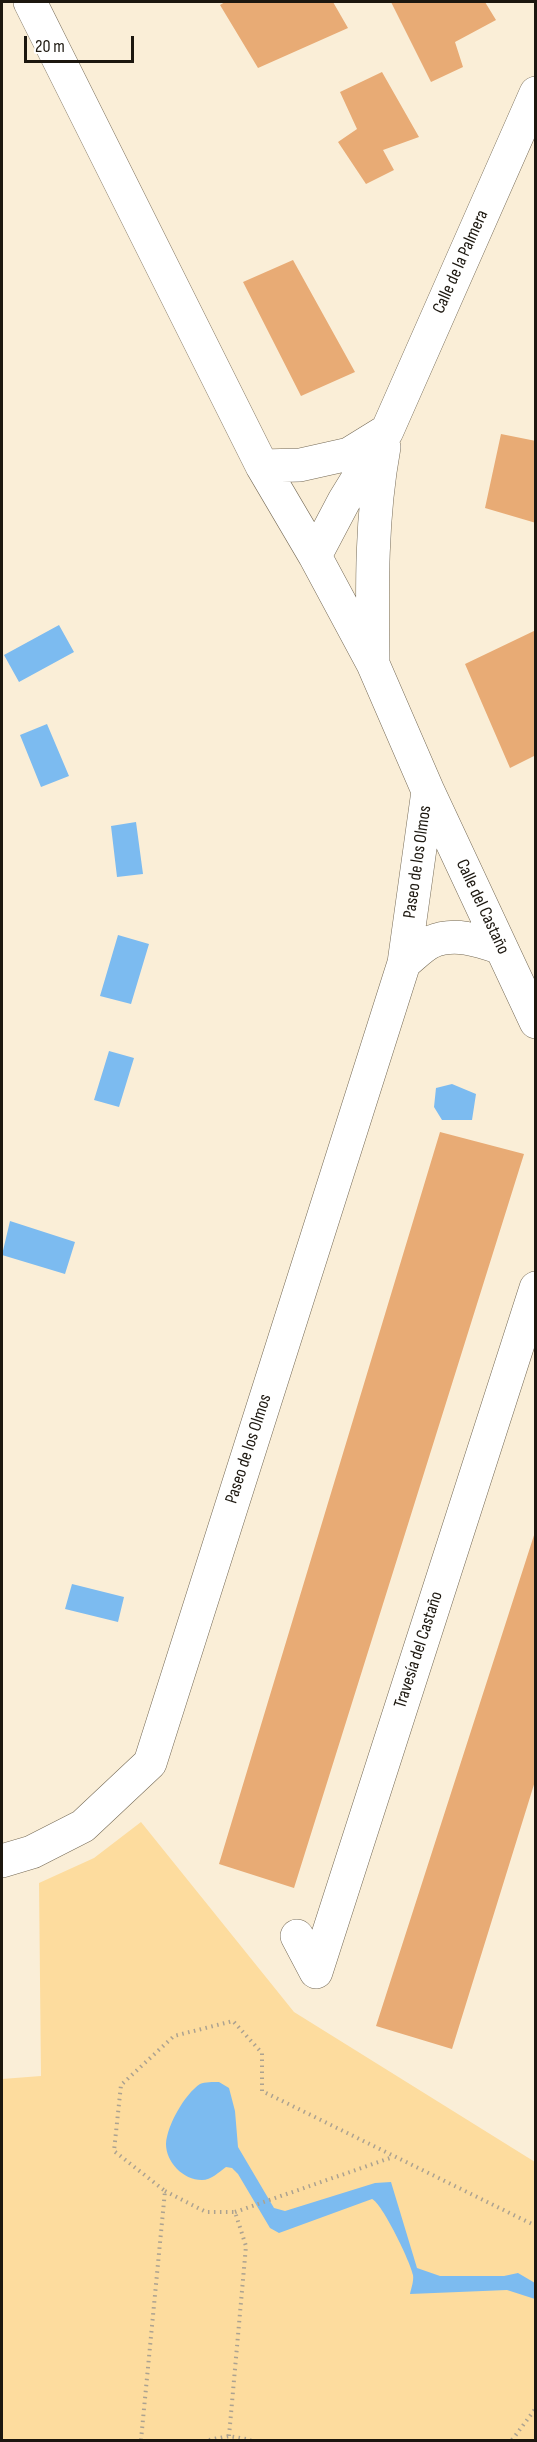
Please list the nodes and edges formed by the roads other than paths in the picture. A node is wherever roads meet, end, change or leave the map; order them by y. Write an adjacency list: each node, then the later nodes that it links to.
1 (30, 2): 4 (street, Paseo de los Olmos)
2 (536, 93): 3 (street, Calle de la Palmera)
3 (387, 431): 4 (street); 5 (street, Calle de la Palmera); 6 (street)
4 (262, 466): 5 (street, Paseo de los Olmos)
5 (315, 556): 6 (street, Paseo de los Olmos)
6 (373, 664): 7 (street, Paseo de los Olmos)
7 (428, 791): 8 (street, Calle del Castaño); 9 (street, Paseo de los Olmos)
8 (501, 948): 9 (street, Paseo de los Olmos); 10 (street, Calle del Castaño)
9 (404, 963): 12 (street, Paseo de los Olmos)
10 (536, 1022)
11 (536, 1288): 13 (street, Travesía del Castaño)
12 (2, 1861)
13 (297, 1936)

